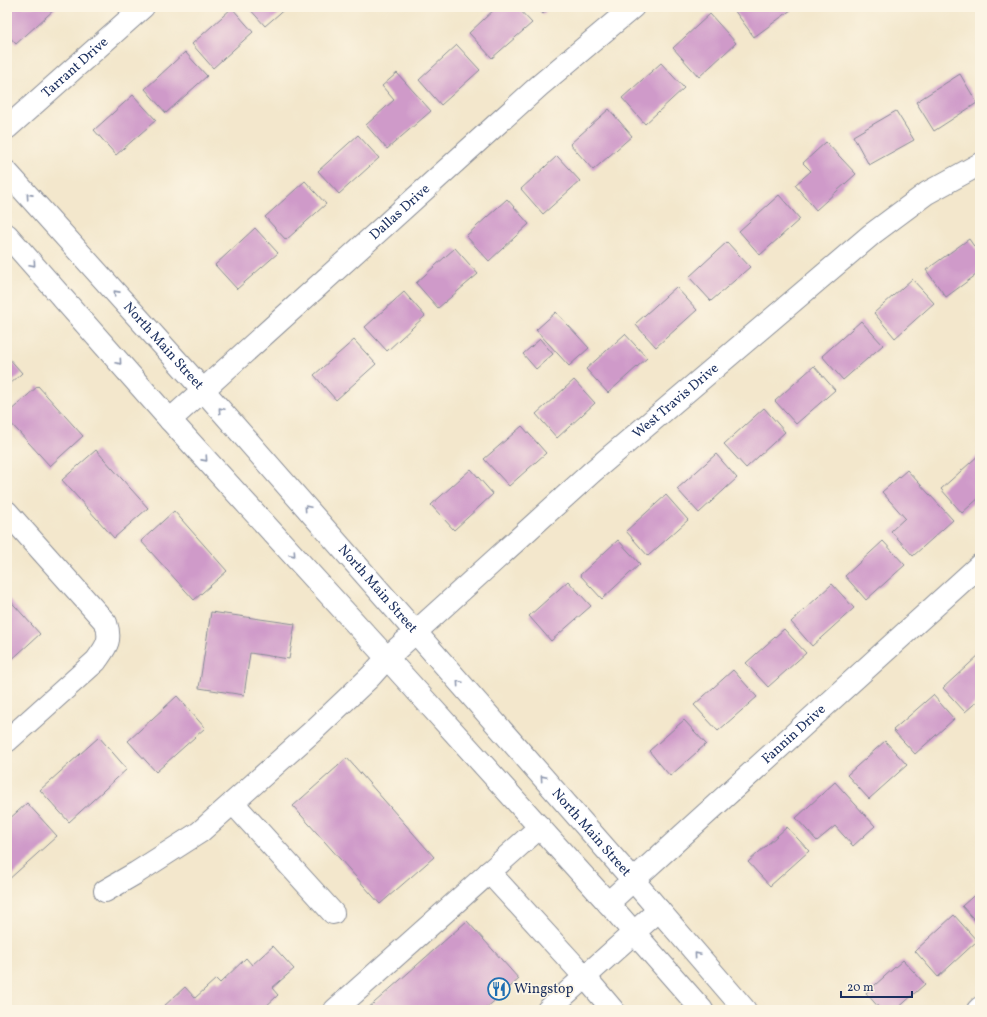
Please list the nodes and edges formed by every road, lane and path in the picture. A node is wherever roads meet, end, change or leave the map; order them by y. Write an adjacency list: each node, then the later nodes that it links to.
1 (143, 7): 3 (street, Tarrant Drive)
2 (633, 7): 7 (street, Dallas Drive)
3 (7, 128)
4 (980, 164): 11 (street, West Travis Drive)
5 (7, 172): 7 (street, North Main Street, one-way to 5)
6 (7, 235): 8 (street, one-way to 8)
7 (204, 391): 8 (street, Dallas Drive); 11 (street, North Main Street, one-way to 7)
8 (170, 420): 12 (street, one-way to 12)
9 (7, 512): 13 (street)
10 (980, 565): 17 (street, Fannin Drive)
11 (415, 633): 12 (street, West Travis Drive); 17 (street, North Main Street, one-way to 11)
12 (387, 658): 14 (street, West Travis Drive); 15 (street)
13 (7, 741)
14 (233, 803): 18 (street, West Travis Drive); 21 (street)
15 (540, 827): 16 (street); 19 (street)
16 (489, 872): 23 (street); 24 (street)
17 (633, 880): 19 (street, Fannin Drive); 20 (street, North Main Street)
18 (105, 891)
19 (608, 903): 22 (street)
20 (659, 910): 22 (street); 28 (street, North Main Street, one-way to 20)
21 (334, 913)
22 (634, 933): 23 (street); 27 (street)
23 (585, 977): 25 (street); 26 (street)
24 (335, 1010)
25 (548, 1010)
26 (613, 1010)
27 (702, 1010)
28 (745, 1010)

